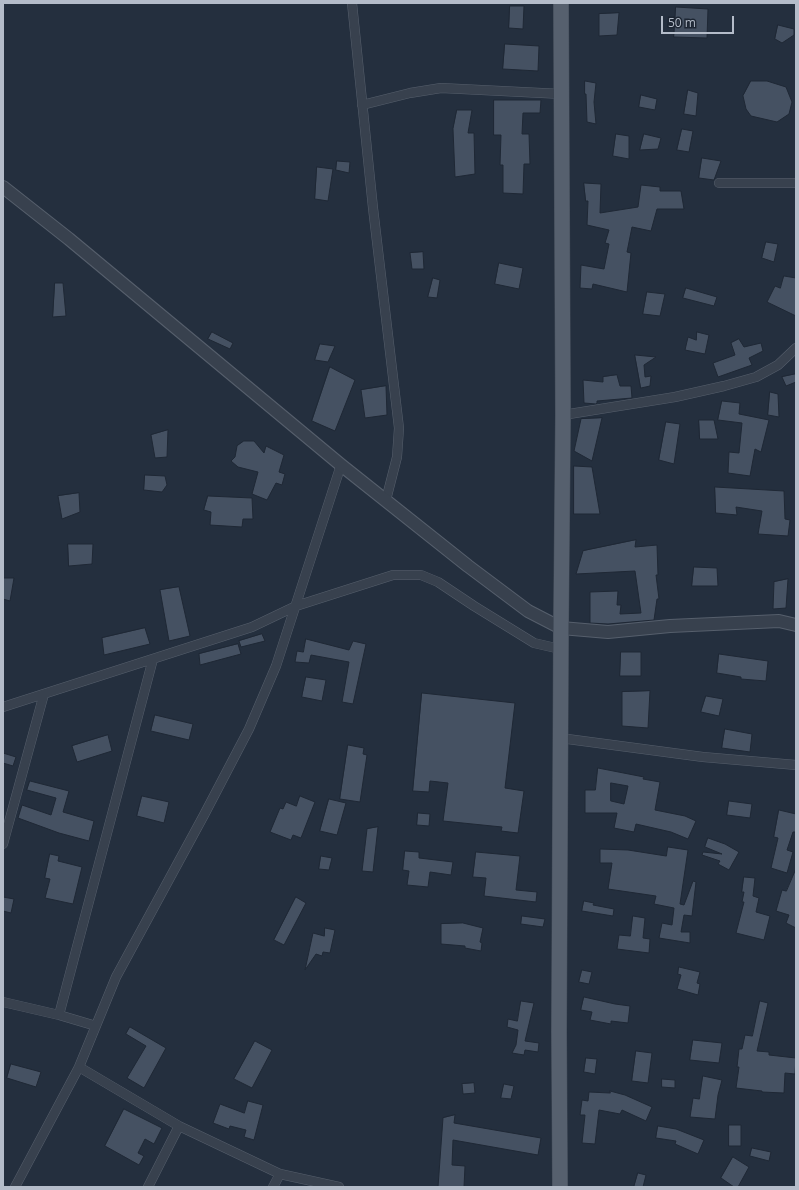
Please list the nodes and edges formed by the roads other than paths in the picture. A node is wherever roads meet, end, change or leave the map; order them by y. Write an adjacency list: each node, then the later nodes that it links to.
1 (352, 3): 4 (street)
2 (561, 3): 3 (main road)
3 (562, 94): 4 (street); 9 (main road)
4 (362, 105): 11 (street)
5 (719, 183): 6 (street)
6 (796, 183)
7 (3, 186): 10 (street)
8 (796, 348): 9 (street)
9 (563, 415): 14 (main road)
10 (341, 465): 11 (street); 12 (street)
11 (386, 500): 14 (street)
12 (296, 606): 15 (street); 16 (street); 24 (street)
13 (796, 625): 14 (street)
14 (560, 628): 15 (main road)
15 (560, 648): 19 (main road)
16 (153, 659): 17 (street); 23 (street)
17 (44, 694): 18 (street); 21 (street)
18 (3, 706)
19 (560, 738): 20 (street); 32 (main road)
20 (796, 765)
21 (3, 844)
22 (3, 1002): 23 (street)
23 (59, 1015): 24 (street)
24 (96, 1026): 25 (street)
25 (78, 1067): 26 (street); 28 (street)
26 (179, 1126): 27 (street); 29 (street)
27 (280, 1174): 30 (street); 31 (street)
28 (15, 1187)
29 (148, 1187)
30 (273, 1187)
31 (339, 1187)
32 (560, 1187)

